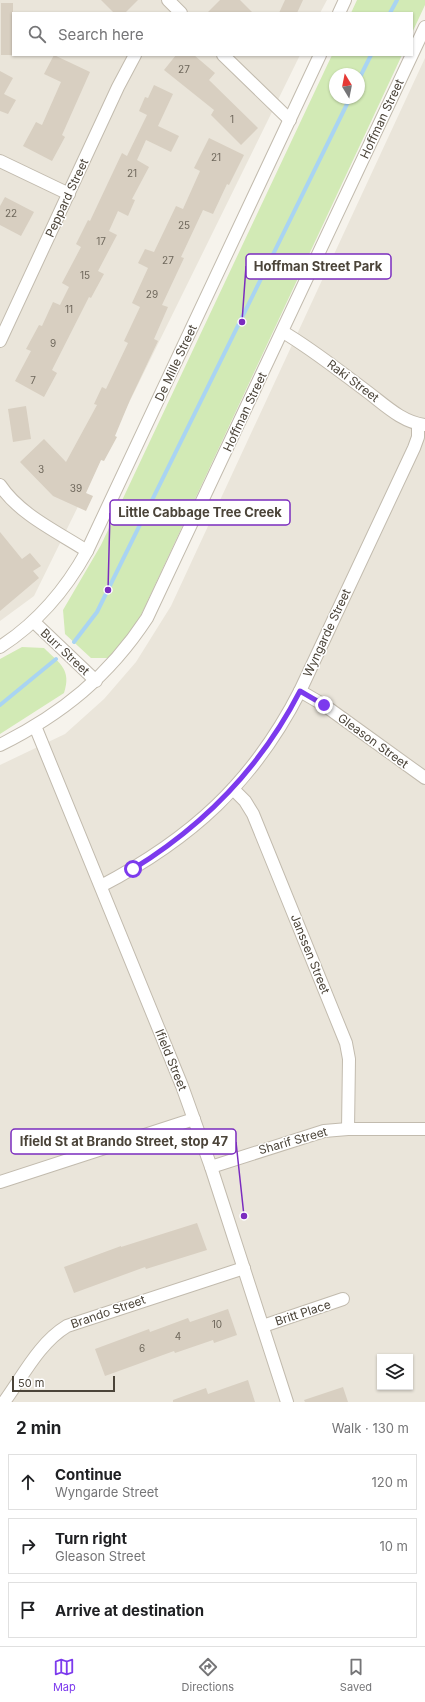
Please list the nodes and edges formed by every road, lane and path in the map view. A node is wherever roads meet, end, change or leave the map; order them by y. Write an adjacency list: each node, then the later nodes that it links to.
1 (168, 0): 3 (street)
2 (345, 0): 4 (street)
3 (178, 12)
4 (339, 12)
5 (425, 28): 6 (street, Hoffman Street)
6 (413, 54)
7 (134, 56): 13 (street, Peppard Street)
8 (224, 56): 11 (street)
9 (320, 56): 11 (street, De Mille Street)
10 (412, 56): 15 (street, Hoffman Street)
11 (290, 120): 19 (street, De Mille Street)
12 (0, 160): 13 (street)
13 (69, 194): 14 (street, Peppard Street)
14 (4, 322): 16 (street, Peppard Street)
15 (283, 332): 17 (street, Raki Street); 22 (street, Hoffman Street)
16 (0, 341)
17 (422, 425): 23 (street, Wyngarde Street)
18 (0, 485): 19 (street)
19 (87, 552): 20 (street, De Mille Street)
20 (34, 622): 21 (street, De Mille Street); 22 (street, Burr Street)
21 (0, 647)
22 (96, 681): 24 (street, Hoffman Street)
23 (300, 691): 26 (street, Gleason Street); 27 (street, Wyngarde Street)
24 (35, 726): 25 (street, Hoffman Street); 28 (street, Ifield Street)
25 (0, 745)
26 (425, 778)
27 (233, 789): 28 (street, Wyngarde Street); 30 (street, Janssen Street)
28 (101, 886): 29 (street, Ifield Street)
29 (194, 1119): 32 (street, Ifield Street); 33 (street)
30 (348, 1129): 31 (street, Sharif Street); 32 (street, Sharif Street)
31 (425, 1129)
32 (211, 1167): 34 (street, Ifield Street)
33 (0, 1182)
34 (244, 1268): 36 (street, Ifield Street); 37 (street, Brando Street)
35 (343, 1299): 36 (street, Britt Place)
36 (263, 1326): 38 (street, Ifield Street)
37 (4, 1402)
38 (287, 1402)

